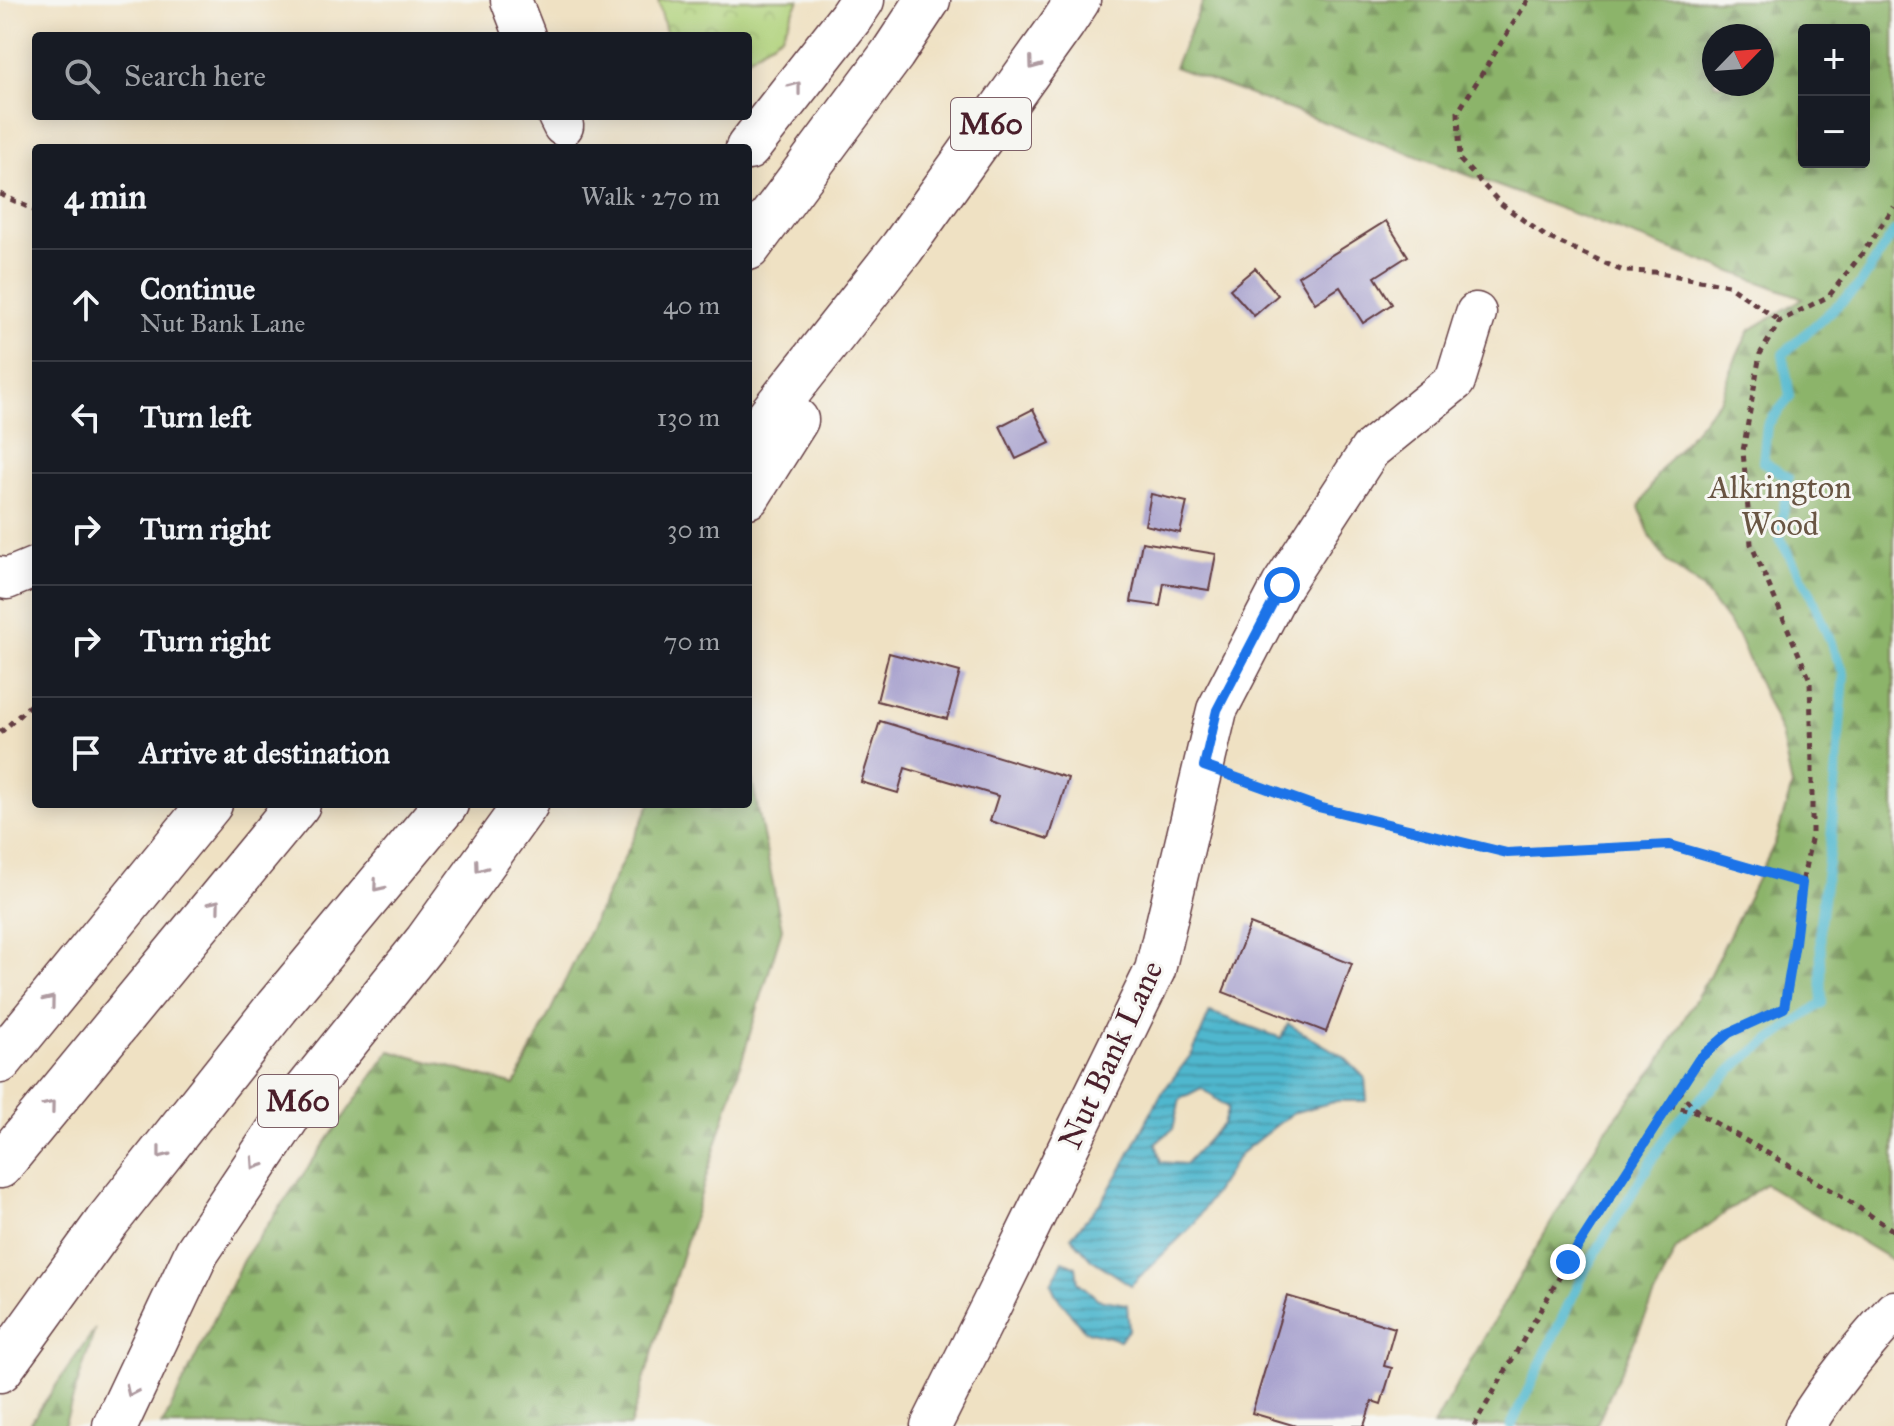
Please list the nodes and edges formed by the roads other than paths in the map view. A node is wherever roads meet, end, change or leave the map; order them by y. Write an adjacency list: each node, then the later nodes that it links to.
1 (511, 0): 5 (street)
2 (862, 0): 7 (highway, one-way to 2)
3 (928, 0): 6 (highway)
4 (1078, 0): 10 (highway, M60, one-way to 10)
5 (523, 32)
6 (893, 53): 8 (highway); 9 (highway)
7 (751, 144)
8 (752, 196)
9 (752, 243)
10 (902, 248): 12 (highway, M60); 13 (highway, M60)
11 (1476, 313): 25 (street, Nut Bank Lane)
12 (752, 438)
13 (752, 490)
14 (32, 569): 15 (street)
15 (0, 577)
16 (210, 808): 20 (highway, one-way to 16)
17 (295, 808): 21 (highway, one-way to 17)
18 (443, 808): 23 (highway, M60, one-way to 23)
19 (523, 808): 24 (highway, M60, one-way to 24)
20 (0, 1061)
21 (0, 1166)
22 (1886, 1333): 26 (street)
23 (0, 1370)
24 (115, 1426)
25 (931, 1426)
26 (1805, 1426)

